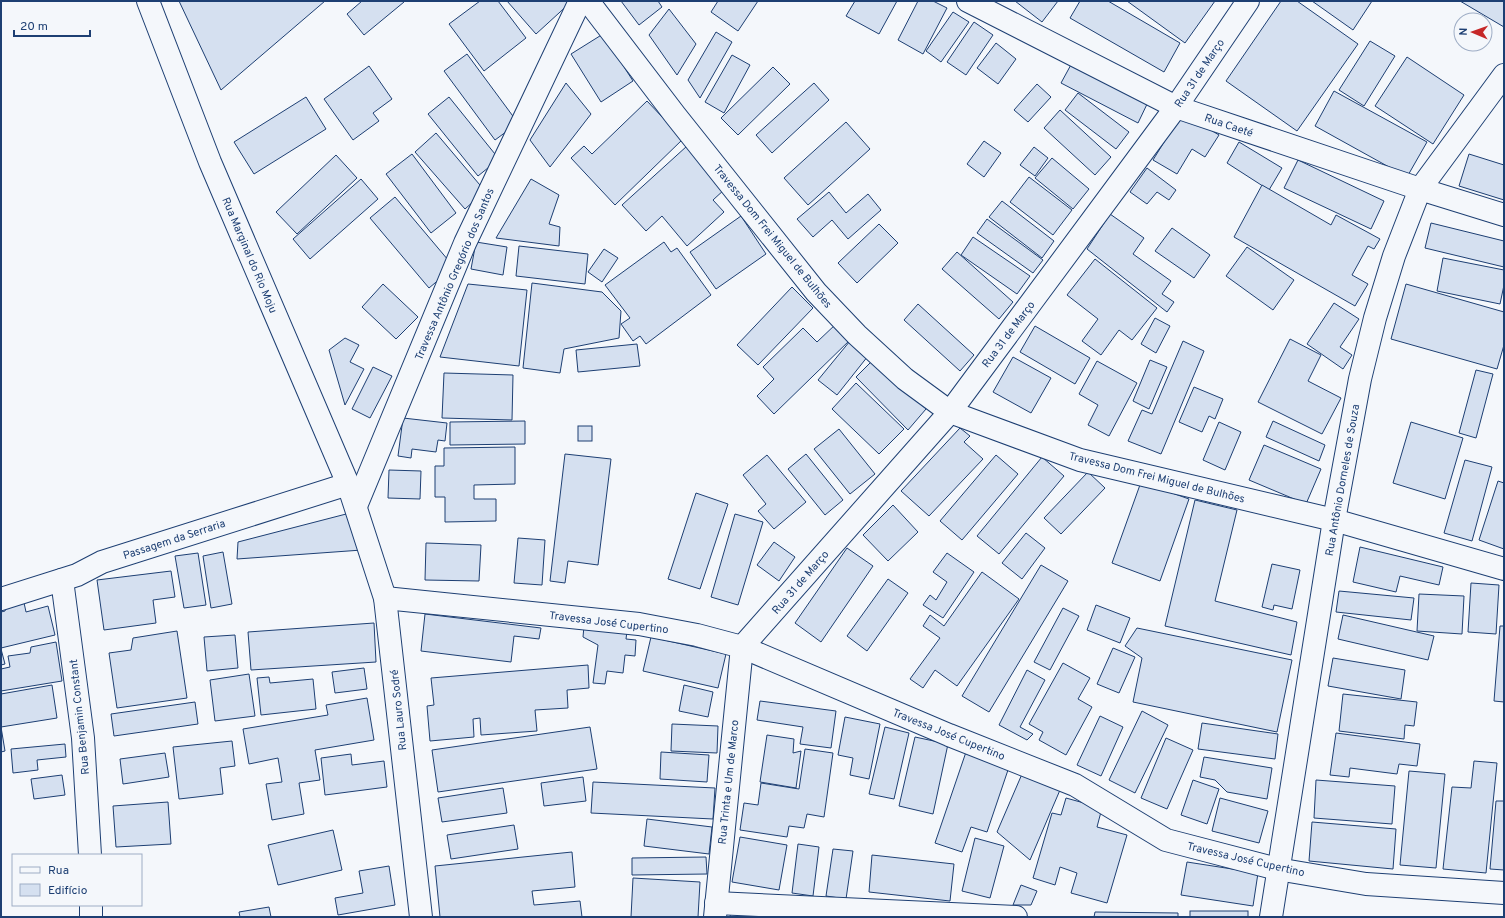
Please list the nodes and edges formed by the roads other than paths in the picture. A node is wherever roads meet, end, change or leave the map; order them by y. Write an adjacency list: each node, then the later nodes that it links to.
1 (148, 1): 11 (street, Rua Marginal do Rio Moju)
2 (580, 1): 12 (street, Travessa Antônio Gregório dos Santos)
3 (588, 1): 10 (street, Travessa Dom Frei Miguel de Bulhões)
4 (968, 1): 7 (street, Rua Caeté)
5 (1248, 1): 7 (street, Rua 31 de Março)
6 (1504, 75): 8 (street, Rua Antônio Dorneles de Souza)
7 (1176, 107): 8 (street, Rua Caeté); 10 (street, Rua 31 de Março)
8 (1420, 189): 9 (street, Rua Caeté); 13 (street, Rua Antônio Dorneles de Souza)
9 (1504, 215)
10 (950, 412): 13 (street, Travessa Dom Frei Miguel de Bulhões); 18 (street, Rua 31 de Março)
11 (348, 484): 12 (street, Rua Marginal do Rio Moju); 15 (street, Passagem da Serraria)
12 (356, 506): 16 (street, Rua Lauro Sodré)
13 (1334, 520): 14 (street, Travessa Dom Frei Miguel de Bulhões); 20 (street, Rua Antônio Dorneles de Souza)
14 (1504, 570)
15 (62, 580): 17 (street, Passagem da Serraria); 19 (street, Rua Benjamin Constant)
16 (385, 598): 18 (street, Travessa José Cupertino); 25 (street, Rua Lauro Sodré)
17 (1, 599)
18 (742, 647): 20 (street, Travessa José Cupertino); 23 (street, Rua Trinta e Um de Marco)
19 (90, 854)
20 (1278, 869): 21 (street, Travessa José Cupertino); 27 (street, Rua Antônio Dorneles de Souza)
21 (1504, 893)
22 (91, 906): 24 (street)
23 (716, 910): 26 (street)
24 (91, 917)
25 (421, 917)
26 (1016, 917)
27 (1271, 917)

